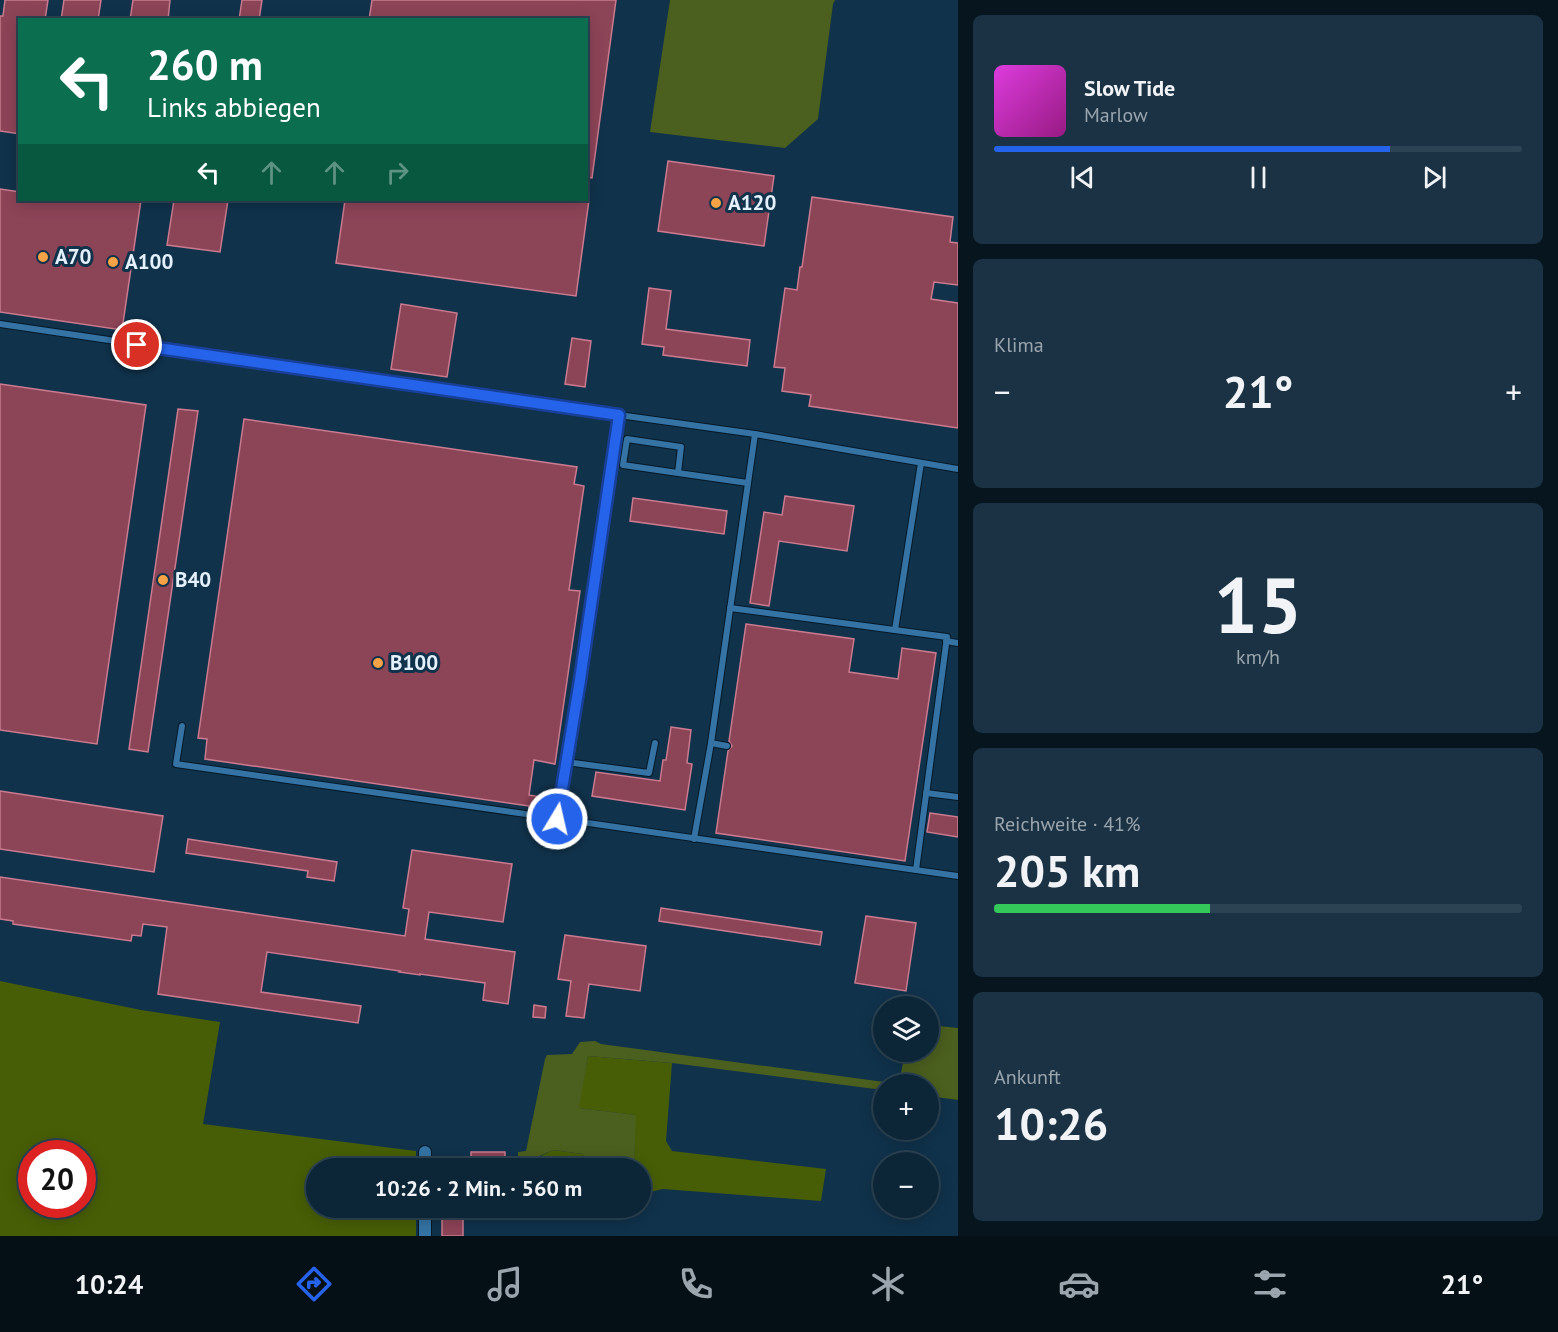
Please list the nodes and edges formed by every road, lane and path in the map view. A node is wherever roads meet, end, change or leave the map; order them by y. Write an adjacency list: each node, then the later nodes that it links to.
1 (0, 324): 2 (lane)
2 (619, 415): 3 (lane); 16 (lane)
3 (755, 434): 4 (lane); 7 (lane)
4 (921, 463): 5 (lane); 9 (lane)
5 (958, 469)
6 (678, 472): 6 (lane); 7 (lane)
7 (748, 483): 8 (lane)
8 (730, 608): 9 (lane); 14 (lane)
9 (895, 630): 10 (lane)
10 (946, 642): 11 (lane); 17 (lane)
11 (958, 643)
12 (182, 726): 19 (lane)
13 (655, 743): 16 (lane)
14 (711, 743): 15 (lane); 20 (lane)
15 (727, 746)
16 (566, 762): 19 (lane)
17 (926, 793): 18 (lane); 21 (lane)
18 (958, 797)
19 (557, 819): 20 (lane)
20 (694, 838): 21 (lane)
21 (916, 870): 22 (lane)
22 (958, 876)
23 (425, 1152): 24 (street)
24 (425, 1158)
25 (425, 1218): 26 (street)
26 (425, 1236)

